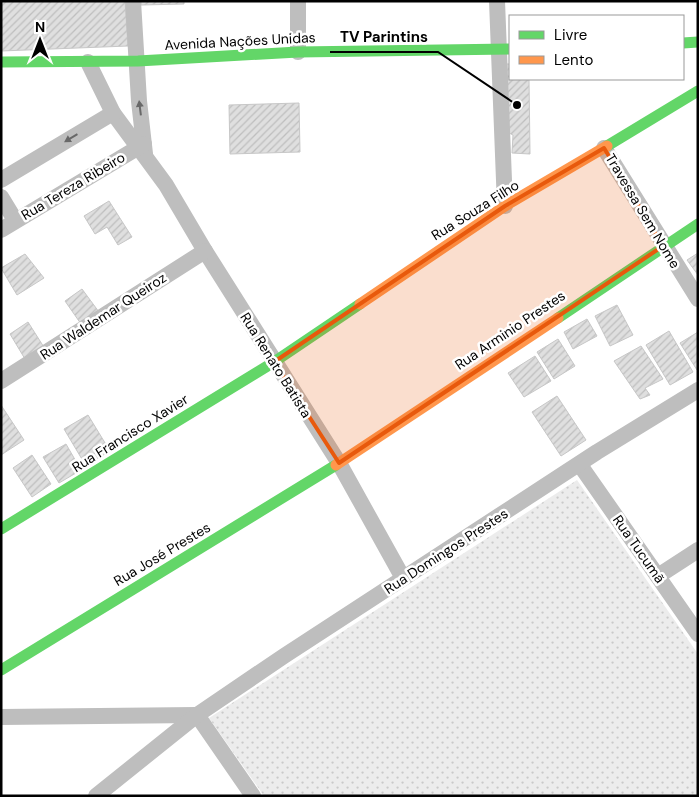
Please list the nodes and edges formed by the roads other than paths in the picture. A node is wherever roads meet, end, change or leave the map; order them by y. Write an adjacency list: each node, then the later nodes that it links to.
1 (133, 1): 8 (street, Rua Renato Batista)
2 (298, 1): 7 (street)
3 (497, 1): 6 (street)
4 (698, 42): 5 (street)
5 (684, 43)
6 (505, 49): 7 (street, Avenida Nações Unidas); 17 (street)
7 (298, 52): 8 (street, Avenida Nações Unidas)
8 (138, 61): 10 (street, Avenida Nações Unidas); 13 (street, Rua Renato Batista, one-way to 8)
9 (1, 62): 10 (street, Avenida Nações Unidas)
10 (88, 62): 12 (street, Rua Renato Batista)
11 (698, 91): 14 (street, Rua Souza Filho)
12 (113, 113): 13 (street, Rua Renato Batista); 15 (street, one-way to 15)
13 (142, 148): 18 (street, Rua Tereza Ribeiro); 22 (street, Rua Renato Batista)
14 (604, 148): 17 (street, Rua Souza Filho); 21 (street, Travessa Sem Nome)
15 (1, 180)
16 (1, 197): 18 (street)
17 (505, 206): 24 (street, Rua Souza Filho)
18 (15, 220): 20 (street, Rua Tereza Ribeiro)
19 (698, 224): 21 (street, Rua Arminio Prestes)
20 (1, 230)
21 (663, 246): 23 (street, Travessa Sem Nome); 27 (street, Rua Arminio Prestes)
22 (205, 251): 24 (street, Rua Renato Batista); 25 (street, Rua Waldemar Queiroz)
23 (698, 299)
24 (274, 362): 27 (street, Rua Renato Batista); 29 (street, Rua Francisco Xavier)
25 (1, 381)
26 (698, 390): 28 (street, Rua Domingos Prestes)
27 (339, 463): 32 (street, Rua Renato Batista); 34 (street, Rua José Prestes)
28 (580, 465): 31 (street, Rua Tucumã); 32 (street, Rua Domingos Prestes)
29 (1, 529)
30 (698, 550): 31 (street)
31 (658, 576): 33 (street, Rua Tucumã)
32 (403, 578): 35 (street, Rua Domingos Prestes)
33 (698, 634)
34 (1, 670)
35 (197, 715): 36 (street); 37 (street, Rua Domingos Prestes); 38 (street)
36 (1, 717)
37 (96, 796)
38 (253, 796)

